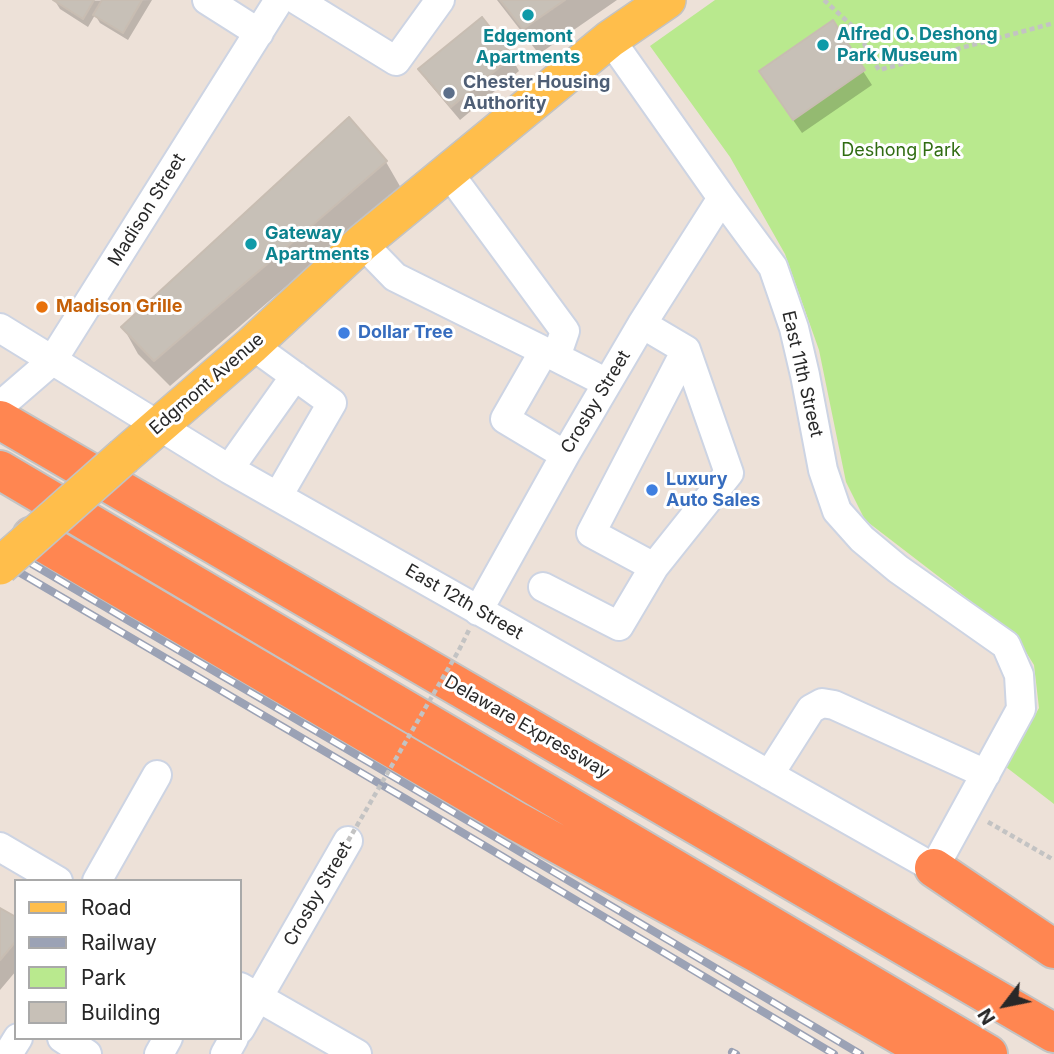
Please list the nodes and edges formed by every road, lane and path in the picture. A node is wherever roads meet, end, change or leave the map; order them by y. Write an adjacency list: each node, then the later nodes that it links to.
1 (207, 0): 8 (street)
2 (279, 0): 8 (street, Madison Street)
3 (297, 0): 4 (street)
4 (440, 0)
5 (667, 0): 9 (main road, Edgmont Avenue)
6 (824, 0): 7 (path)
7 (1054, 23)
8 (258, 33): 18 (street, Madison Street)
9 (610, 39): 10 (main road, Edgmont Avenue); 11 (street, East 11th Street)
10 (448, 172): 12 (main road, Edgmont Avenue); 17 (street)
11 (722, 198): 13 (street, Crosby Street); 33 (street, East 11th Street)
12 (362, 243): 15 (main road, Edgmont Avenue); 17 (street)
13 (642, 324): 16 (street); 20 (street, Crosby Street)
14 (0, 328): 18 (street, East 12th Street)
15 (253, 345): 19 (street); 22 (main road, Edgmont Avenue)
16 (686, 350): 29 (street); 29 (street)
17 (550, 354): 20 (street); 23 (street)
18 (52, 361): 21 (street, Madison Street); 22 (street, East 12th Street)
19 (295, 376): 24 (street); 26 (street)
20 (607, 383): 23 (street, Crosby Street)
21 (4, 407): 46 (highway, Delaware Expressway)
22 (160, 427): 24 (street, East 12th Street); 27 (main road, Edgmont Avenue, bridge)
23 (565, 455): 31 (street, Crosby Street)
24 (229, 469): 26 (street, East 12th Street)
25 (0, 470): 51 (highway)
26 (278, 496): 31 (street, East 12th Street)
27 (32, 536): 28 (main road, Edgmont Avenue, bridge); 50 (highway)
28 (0, 566)
29 (654, 568): 30 (street)
30 (544, 587)
31 (478, 611): 35 (street, East 12th Street)
32 (459, 650): 37 (path, Crosby Street, bridge)
33 (986, 774): 35 (street); 36 (street)
34 (157, 775): 42 (street)
35 (769, 775): 40 (street, East 12th Street)
36 (968, 806): 39 (path); 40 (street)
37 (348, 841): 44 (street, Crosby Street)
38 (0, 847): 41 (street)
39 (1054, 860)
40 (934, 868): 43 (highway)
41 (55, 879)
42 (98, 879)
43 (1054, 948)
44 (249, 993): 45 (street, Crosby Street); 49 (street)
45 (242, 1021)
46 (1054, 1033)
47 (65, 1040): 48 (street)
48 (87, 1054)
49 (357, 1054)
50 (933, 1054)
51 (988, 1054)

